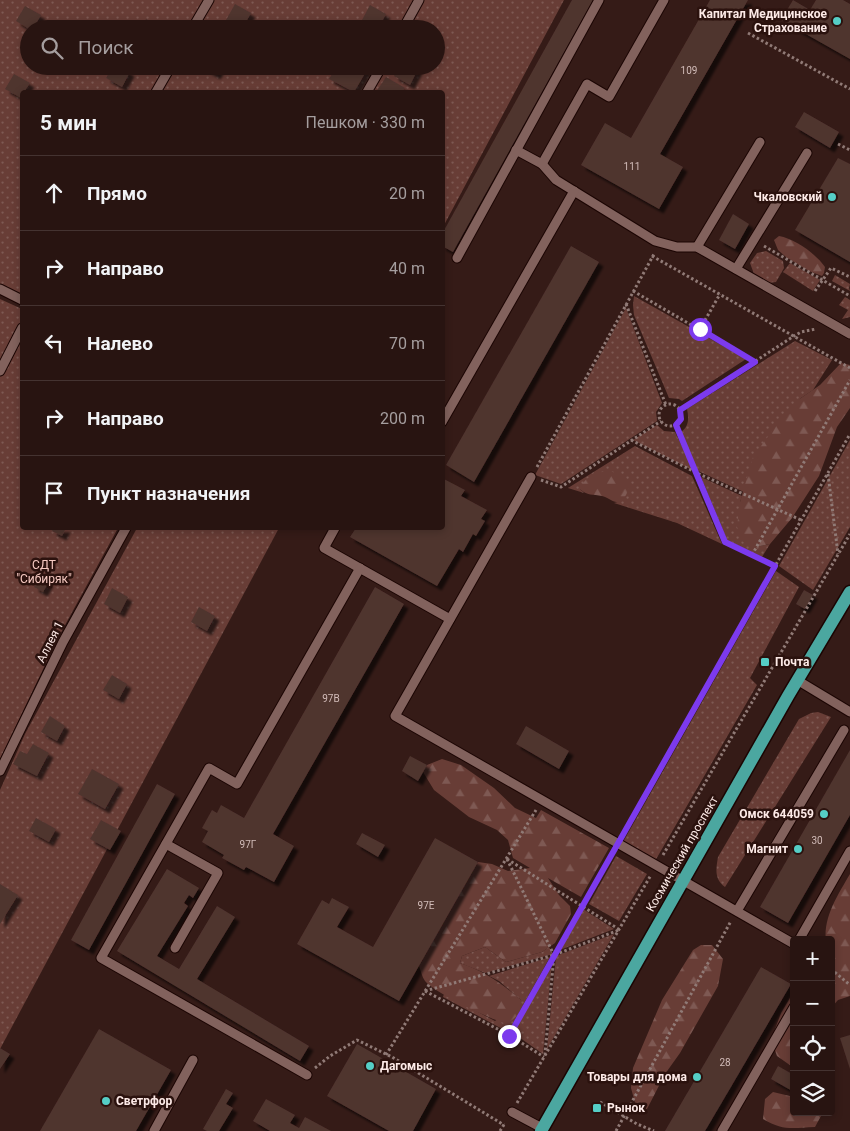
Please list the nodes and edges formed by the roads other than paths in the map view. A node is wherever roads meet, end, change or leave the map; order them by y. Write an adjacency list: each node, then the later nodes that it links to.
1 (209, 0): 5 (lane)
2 (419, 0): 6 (lane)
3 (599, 0): 12 (lane)
4 (664, 0): 14 (lane)
5 (197, 20)
6 (408, 20)
7 (166, 75): 9 (lane)
8 (377, 75): 10 (lane)
9 (157, 90)
10 (368, 90)
11 (760, 142): 16 (lane)
12 (516, 150): 14 (lane); 17 (lane)
13 (807, 153): 18 (lane)
14 (542, 164): 15 (lane)
15 (574, 191): 16 (lane); 24 (lane)
16 (698, 247): 18 (lane)
17 (457, 258)
18 (736, 269): 22 (lane)
19 (0, 289): 20 (lane)
20 (20, 299)
21 (20, 332): 23 (lane)
22 (850, 334)
23 (0, 372)
24 (445, 417)
25 (532, 477): 30 (lane)
26 (125, 530): 34 (lane, Аллея 1)
27 (334, 530): 28 (lane)
28 (360, 568): 30 (lane); 35 (lane)
29 (850, 592): 31 (main road, Космический проспект)
30 (450, 619): 37 (lane)
31 (797, 680): 32 (lane); 37 (main road, Космический проспект)
32 (850, 712)
33 (844, 730): 38 (lane)
34 (0, 771)
35 (166, 844): 41 (lane); 44 (lane)
36 (850, 851): 39 (lane)
37 (682, 880): 38 (lane); 46 (main road, Космический проспект)
38 (737, 911): 40 (lane)
39 (801, 936)
40 (790, 942)
41 (175, 948)
42 (790, 1014): 48 (lane)
43 (193, 1060): 47 (lane)
44 (307, 1075)
45 (512, 1112): 46 (lane)
46 (541, 1130)
47 (154, 1131)
48 (722, 1131)

